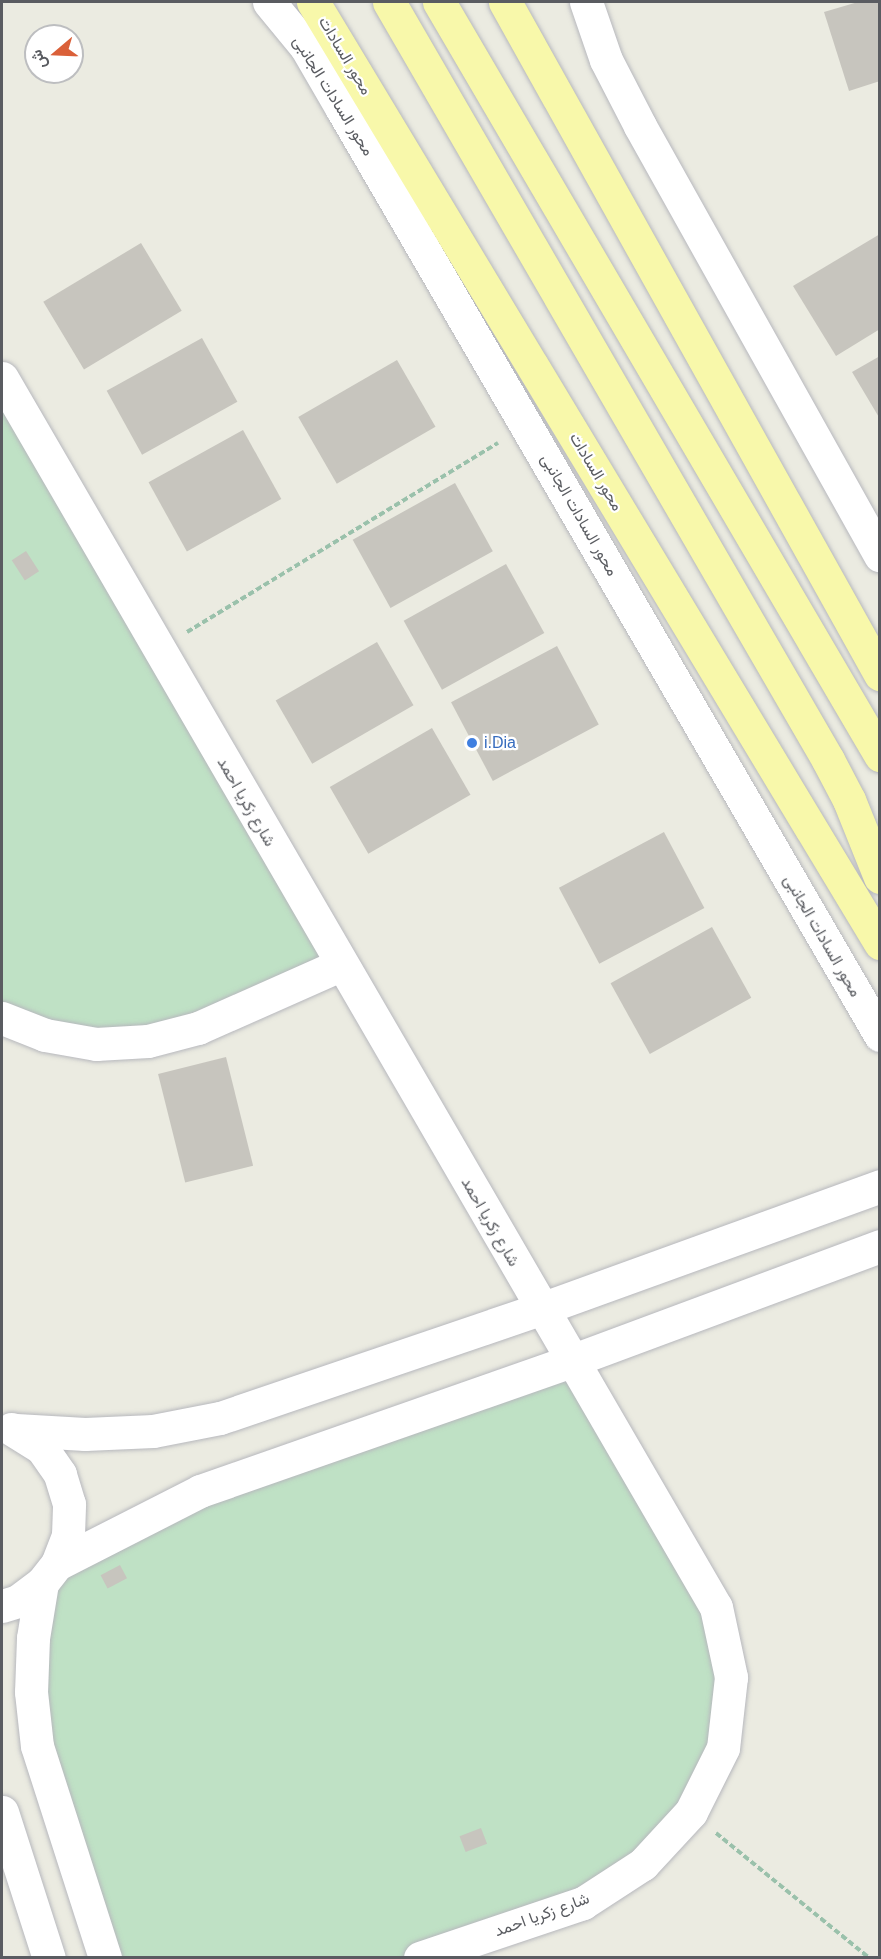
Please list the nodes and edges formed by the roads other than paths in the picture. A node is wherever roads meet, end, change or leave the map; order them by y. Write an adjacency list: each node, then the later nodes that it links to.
1 (269, 2): 15 (street, محور السادات الجانبى)
2 (313, 2): 12 (main road, محور السادات)
3 (389, 2): 11 (main road)
4 (439, 2): 10 (main road)
5 (505, 2): 9 (main road)
6 (586, 2): 8 (street)
7 (2, 378): 13 (street, شارع زكريا احمد)
8 (879, 555)
9 (879, 674)
10 (879, 754)
11 (879, 877)
12 (879, 943)
13 (340, 965): 14 (street); 18 (street, شارع زكريا احمد)
14 (2, 1018)
15 (879, 1035)
16 (879, 1185): 18 (street)
17 (879, 1246): 19 (street)
18 (541, 1309): 19 (street, شارع زكريا احمد); 20 (street)
19 (571, 1361): 21 (street); 26 (street, شارع زكريا احمد)
20 (9, 1428): 21 (street)
21 (49, 1574): 22 (street); 25 (street)
22 (2, 1606)
23 (2, 1812): 24 (street)
24 (49, 1958)
25 (105, 1958)
26 (420, 1958)

